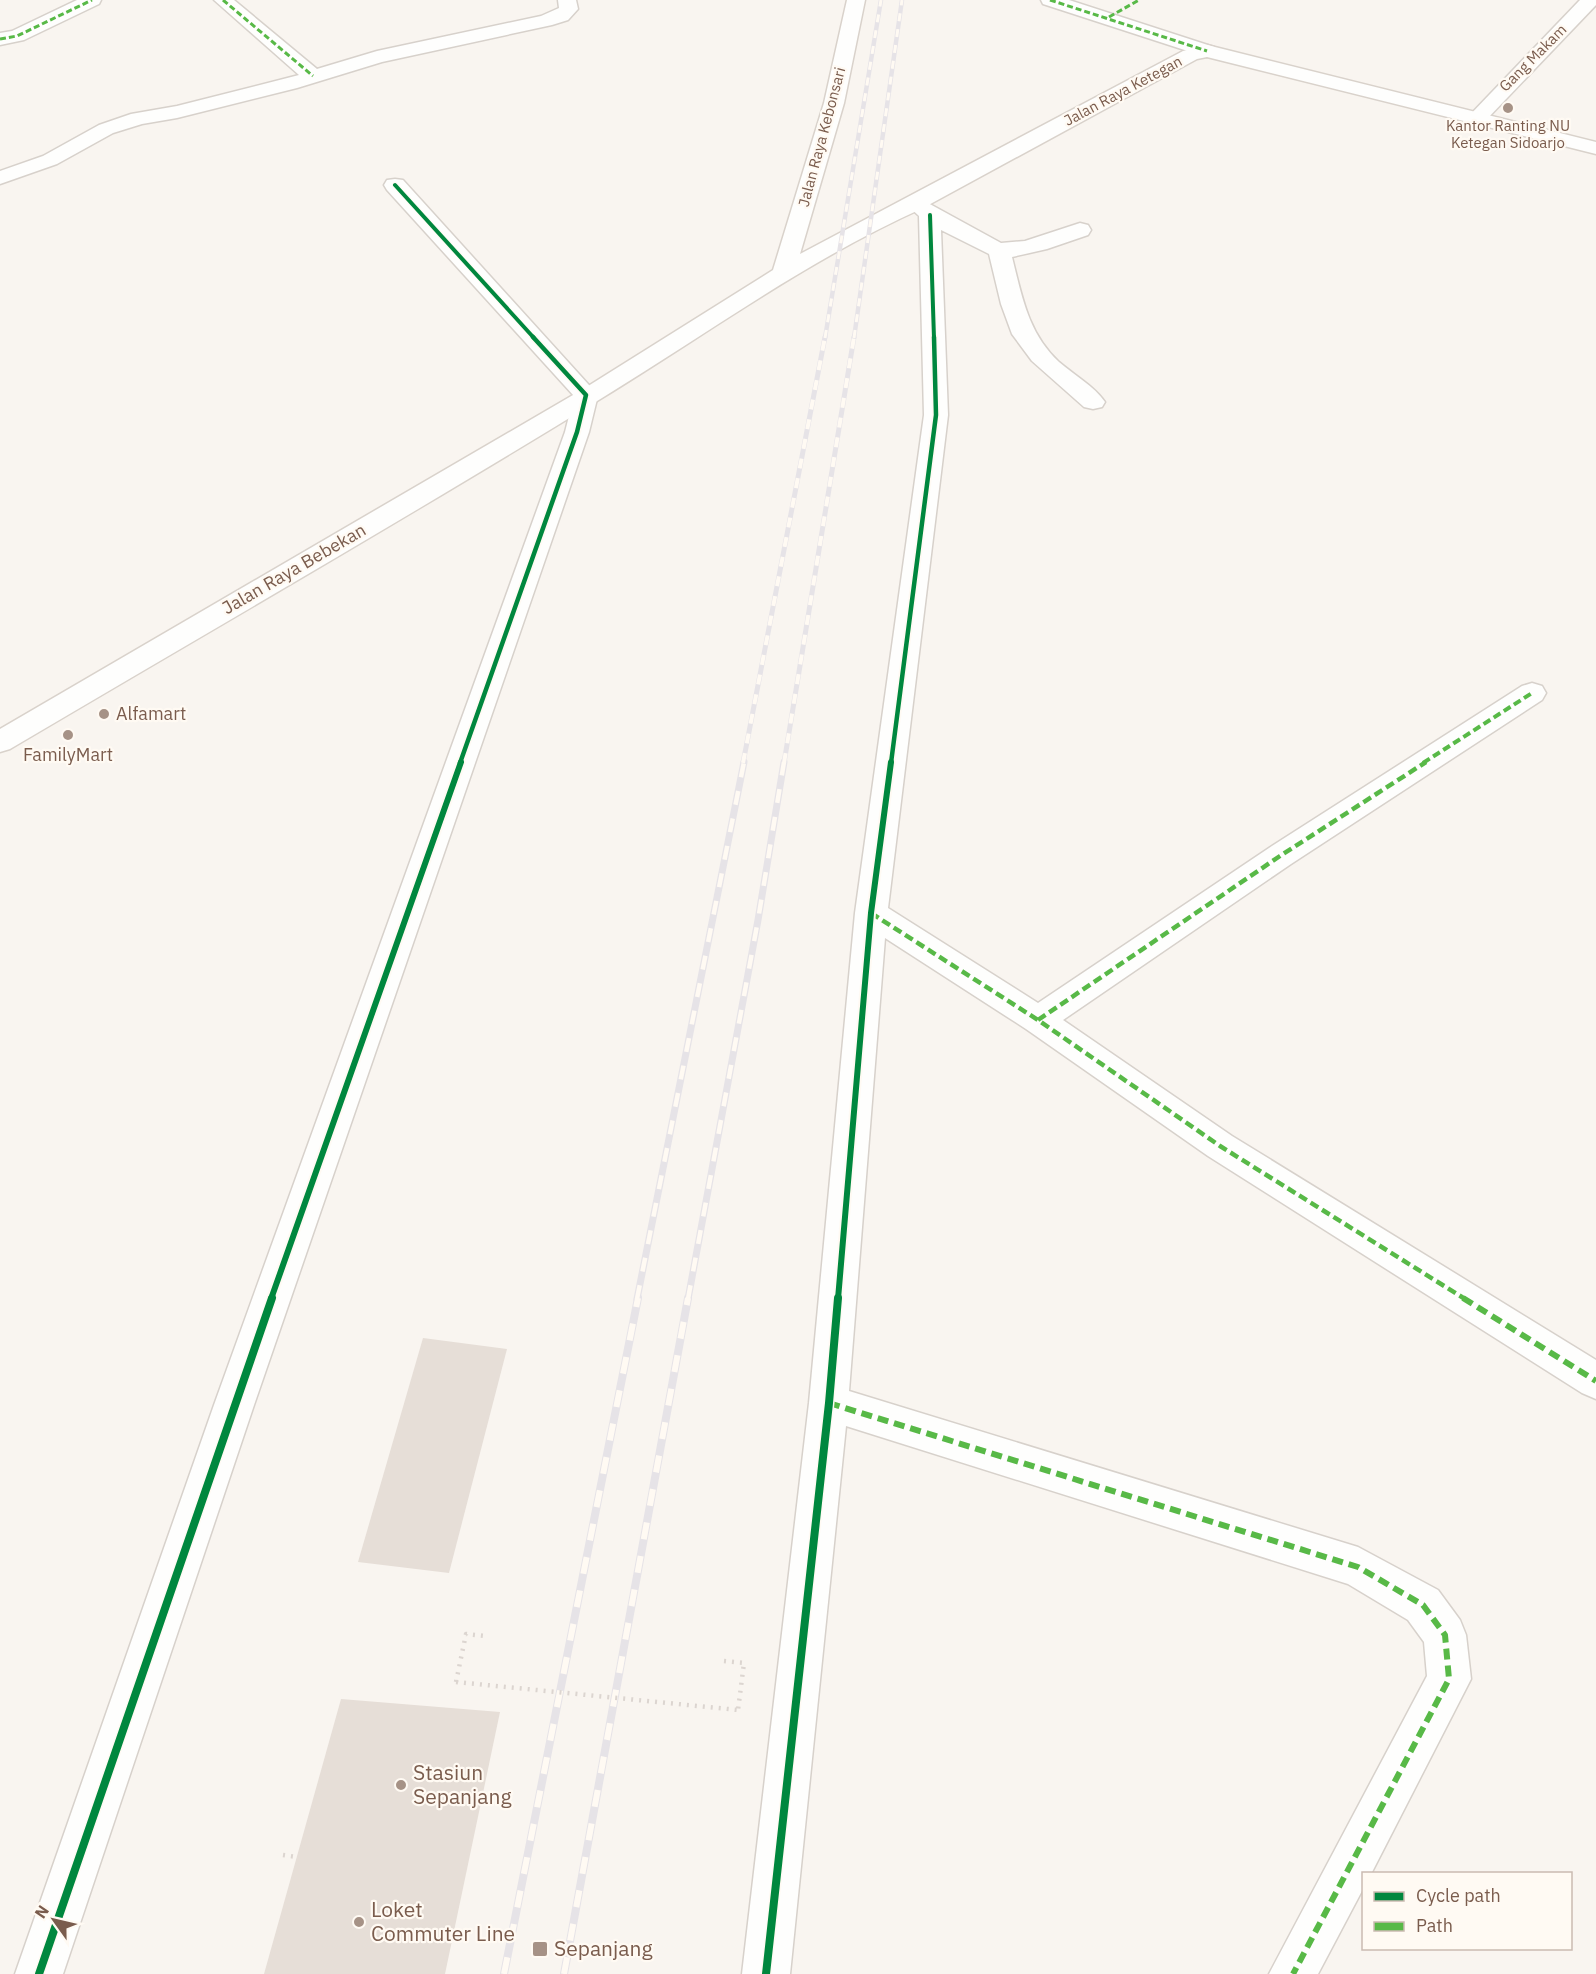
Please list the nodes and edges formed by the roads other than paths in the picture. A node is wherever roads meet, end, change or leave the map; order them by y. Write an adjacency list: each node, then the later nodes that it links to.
1 (92, 0): 9 (street)
2 (223, 0): 11 (street)
3 (567, 0): 11 (street)
4 (856, 0): 19 (street, Jalan Raya Kebonsari)
5 (1050, 0): 8 (street)
6 (1139, 0): 8 (street)
7 (1590, 0): 12 (street, Gang Makam)
8 (1109, 17): 10 (street)
9 (0, 39)
10 (1207, 51): 12 (street); 16 (street, Jalan Raya Ketegan)
11 (313, 76): 14 (street)
12 (1478, 117): 13 (street)
13 (1596, 148)
14 (0, 178)
15 (395, 185): 20 (street)
16 (922, 209): 18 (street); 19 (street, Jalan Raya Ketegan); 24 (street)
17 (1080, 230): 18 (street)
18 (999, 250): 21 (street)
19 (776, 278): 20 (street, Jalan Raya Bebekan)
20 (586, 395): 23 (street, Jalan Raya Bebekan); 28 (street)
21 (1093, 402)
22 (1532, 693): 25 (street)
23 (0, 742)
24 (871, 913): 25 (street); 27 (street)
25 (1038, 1020): 26 (street)
26 (1596, 1381)
27 (829, 1403): 29 (street); 30 (street)
28 (39, 1974)
29 (766, 1974)
30 (1293, 1974)

